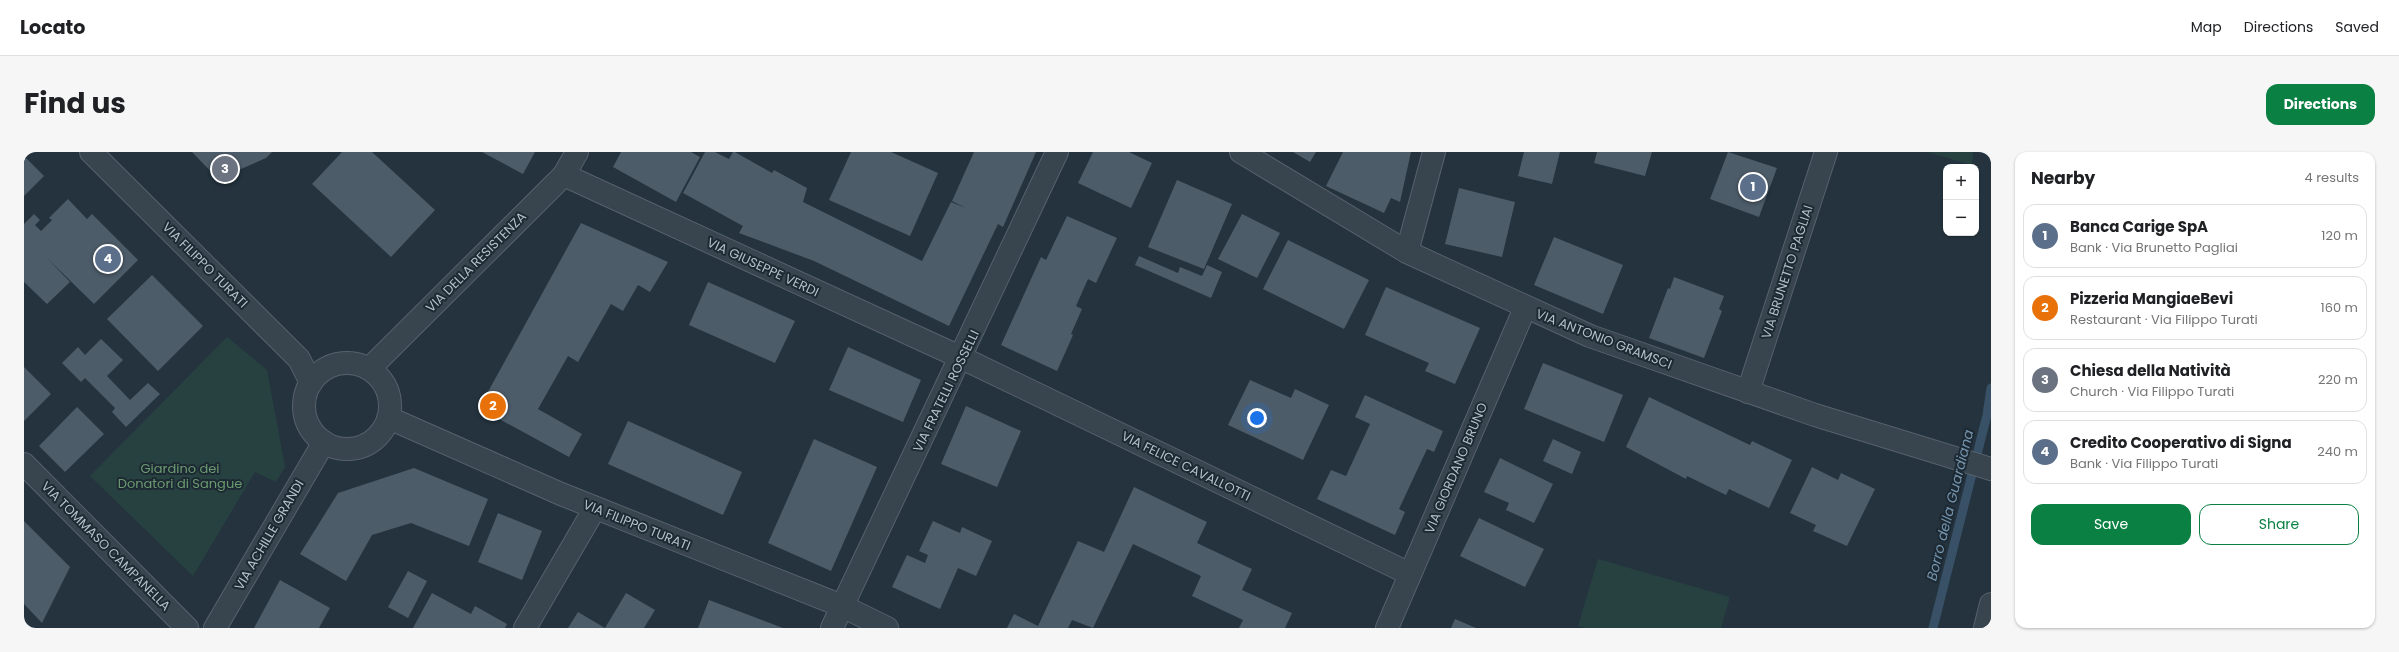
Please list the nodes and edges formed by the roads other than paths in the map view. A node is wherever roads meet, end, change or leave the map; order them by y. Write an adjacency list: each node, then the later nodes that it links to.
1 (91, 152): 12 (street, VIA FILIPPO TURATI)
2 (577, 152): 7 (street, VIA DELLA RESISTENZA)
3 (1057, 152): 10 (street, VIA FRATELLI ROSSELLI)
4 (1241, 152): 8 (street, VIA ANTONIO GRAMSCI)
5 (1434, 152): 8 (street)
6 (1826, 152): 13 (street, VIA BRUNETTO PAGLIAI)
7 (564, 175): 10 (street, VIA GIUSEPPE VERDI); 11 (street, VIA DELLA RESISTENZA)
8 (1407, 252): 9 (street, VIA ANTONIO GRAMSCI)
9 (1525, 308): 13 (street, VIA ANTONIO GRAMSCI); 19 (street, VIA GIORDANO BRUNO)
10 (962, 358): 19 (street, VIA FELICE CAVALLOTTI); 21 (street, VIA FRATELLI ROSSELLI)
11 (370, 368): 12 (street); 14 (street)
12 (311, 383): 15 (street)
13 (1748, 392): 17 (street, VIA ANTONIO GRAMSCI)
14 (389, 418): 15 (street); 18 (street, VIA FILIPPO TURATI)
15 (324, 442): 23 (street, VIA ACHILLE GRANDI)
16 (24, 464): 22 (street, VIA TOMMASO CAMPANELLA)
17 (1991, 469)
18 (595, 508): 21 (street, VIA FILIPPO TURATI); 24 (street)
19 (1410, 574): 27 (street, VIA GIORDANO BRUNO)
20 (1991, 604): 28 (street)
21 (842, 606): 25 (street, VIA FRATELLI ROSSELLI); 26 (street, VIA FILIPPO TURATI)
22 (187, 628)
23 (215, 628)
24 (524, 628)
25 (832, 628)
26 (887, 628)
27 (1387, 628)
28 (1985, 628)

